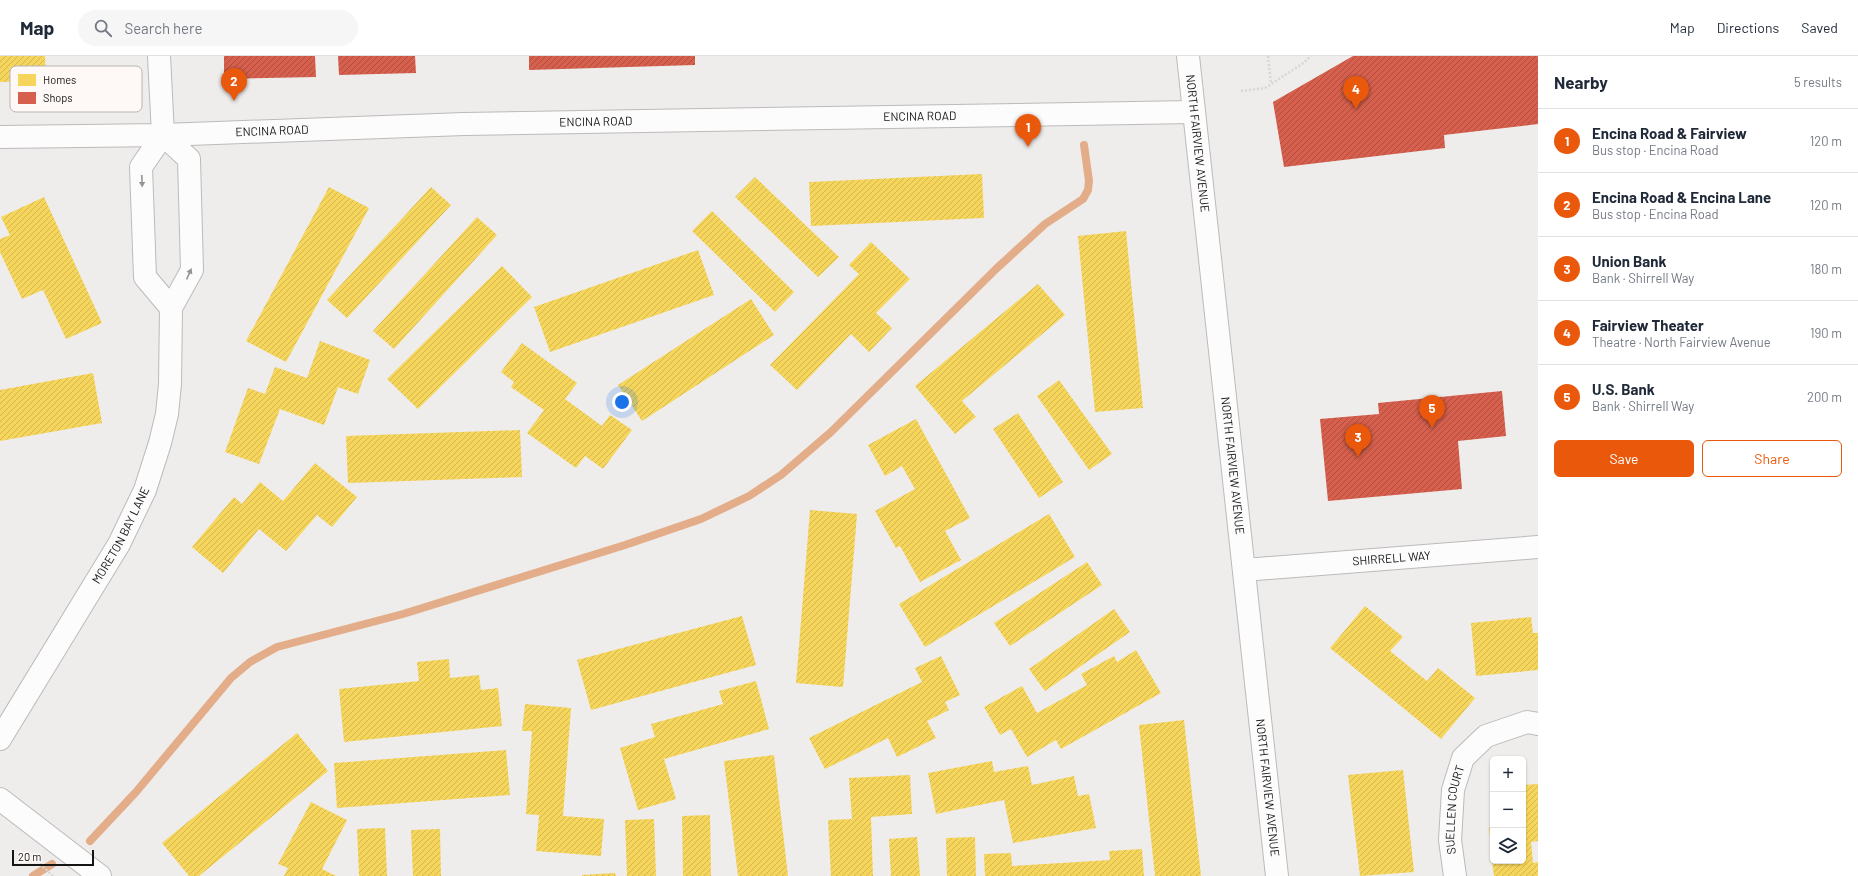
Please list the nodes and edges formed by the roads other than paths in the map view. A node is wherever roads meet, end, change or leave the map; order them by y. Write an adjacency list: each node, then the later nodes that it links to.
1 (159, 56): 4 (street)
2 (1188, 56): 3 (street, NORTH FAIRVIEW AVENUE)
3 (1193, 112): 4 (street, ENCINA ROAD); 8 (street, NORTH FAIRVIEW AVENUE)
4 (163, 135): 5 (street, ENCINA ROAD); 6 (street, one-way to 6); 6 (street, MORETON BAY LANE, one-way to 4)
5 (0, 137)
6 (171, 308): 10 (street, MORETON BAY LANE)
7 (1538, 547): 8 (street, SHIRRELL WAY)
8 (1244, 570): 13 (street, NORTH FAIRVIEW AVENUE)
9 (1538, 724): 14 (street, SUELLEN COURT)
10 (0, 739)
11 (0, 799): 12 (street)
12 (100, 876)
13 (1277, 876)
14 (1455, 876)

